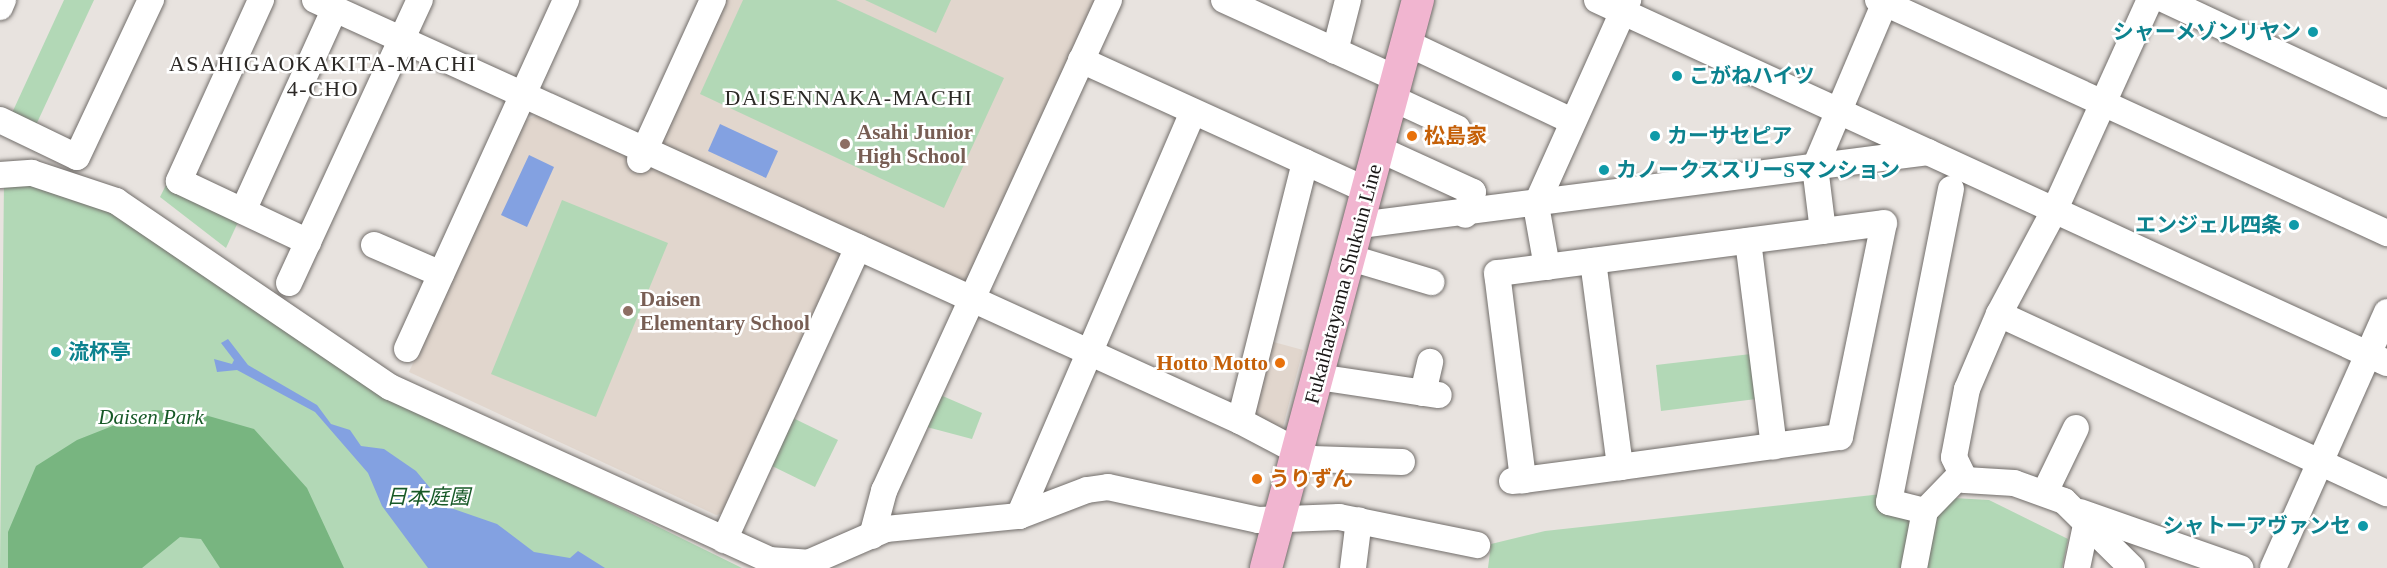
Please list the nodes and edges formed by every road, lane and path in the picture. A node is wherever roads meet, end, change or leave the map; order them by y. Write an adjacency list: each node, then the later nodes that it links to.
1 (3, 0): 17 (street)
2 (151, 0): 28 (street)
3 (261, 0): 41 (street)
4 (420, 0): 18 (street)
5 (566, 0): 23 (street)
6 (713, 0): 33 (street)
7 (1109, 0): 21 (street)
8 (1224, 0): 20 (street)
9 (1348, 0): 20 (street)
10 (1418, 0): 19 (main road, Fukaihatayama Shukuin Line)
11 (1597, 0): 16 (street)
12 (2150, 0): 24 (street)
13 (2165, 0): 25 (street)
14 (1883, 1): 24 (street); 26 (street)
15 (325, 4): 18 (street); 41 (street)
16 (1625, 6): 26 (street); 29 (street)
17 (0, 7)
18 (403, 37): 23 (street); 47 (street)
19 (1407, 43): 22 (main road, Fukaihatayama Shukuin Line); 29 (street)
20 (1335, 51): 22 (street)
21 (1081, 60): 27 (street); 56 (street)
22 (1395, 88): 30 (street); 31 (main road, Fukaihatayama Shukuin Line)
23 (525, 93): 33 (street); 53 (street)
24 (2105, 102): 40 (street); 45 (street)
25 (2387, 104)
26 (1837, 109): 32 (street); 35 (street)
27 (1193, 112): 34 (street); 60 (street)
28 (0, 120)
29 (1570, 120): 39 (street)
30 (1457, 128)
31 (1379, 149): 38 (main road, Fukaihatayama Shukuin Line); 42 (street)
32 (1928, 152): 35 (street); 40 (street)
33 (643, 155): 49 (street)
34 (1305, 162): 38 (street); 64 (street)
35 (1815, 167): 39 (street); 44 (street)
36 (0, 175): 80 (street)
37 (1951, 189): 74 (street)
38 (1369, 191): 43 (main road, Fukaihatayama Shukuin Line)
39 (1536, 205): 42 (street); 52 (street)
40 (2055, 209): 58 (street); 61 (street)
41 (243, 211): 47 (street)
42 (1465, 215): 43 (street)
43 (1360, 225): 50 (main road, Fukaihatayama Shukuin Line)
44 (1823, 231): 46 (street); 66 (street)
45 (2387, 233)
46 (1748, 241): 51 (street); 66 (street)
47 (308, 242): 55 (street)
48 (374, 244): 53 (street)
49 (858, 247): 56 (street); 80 (street)
50 (1351, 258): 54 (street); 63 (main road, Fukaihatayama Shukuin Line)
51 (1593, 261): 52 (street); 70 (street)
52 (1547, 267): 70 (street)
53 (441, 274): 59 (street)
54 (1431, 282)
55 (289, 283)
56 (972, 301): 60 (street); 79 (street)
57 (2387, 312): 61 (street)
58 (1999, 314): 68 (street); 71 (street)
59 (407, 349)
60 (1086, 354): 64 (street); 75 (street)
61 (2377, 359): 68 (street)
62 (1430, 362): 63 (street)
63 (1318, 377): 67 (main road, Fukaihatayama Shukuin Line)
64 (1240, 421): 67 (street)
65 (2076, 428): 72 (street)
66 (1774, 446): 70 (street)
67 (1299, 450): 69 (street); 78 (main road, Fukaihatayama Shukuin Line)
68 (2319, 461): 73 (street); 89 (street)
69 (1402, 462)
70 (1620, 467)
71 (1959, 476): 72 (street); 74 (street)
72 (2045, 492): 76 (street)
73 (2387, 493)
74 (1925, 511): 85 (street)
75 (1019, 516): 78 (street); 79 (street)
76 (2083, 516): 86 (street); 87 (street); 88 (street)
77 (1359, 520): 78 (street); 81 (street); 84 (street)
78 (1278, 521): 83 (main road, Fukaihatayama Shukuin Line)
79 (872, 536): 82 (street)
80 (724, 540): 82 (street)
81 (1477, 544)
82 (836, 561)
83 (1266, 568)
84 (1353, 568)
85 (1914, 568)
86 (2077, 568)
87 (2132, 568)
88 (2240, 568)
89 (2273, 568)

